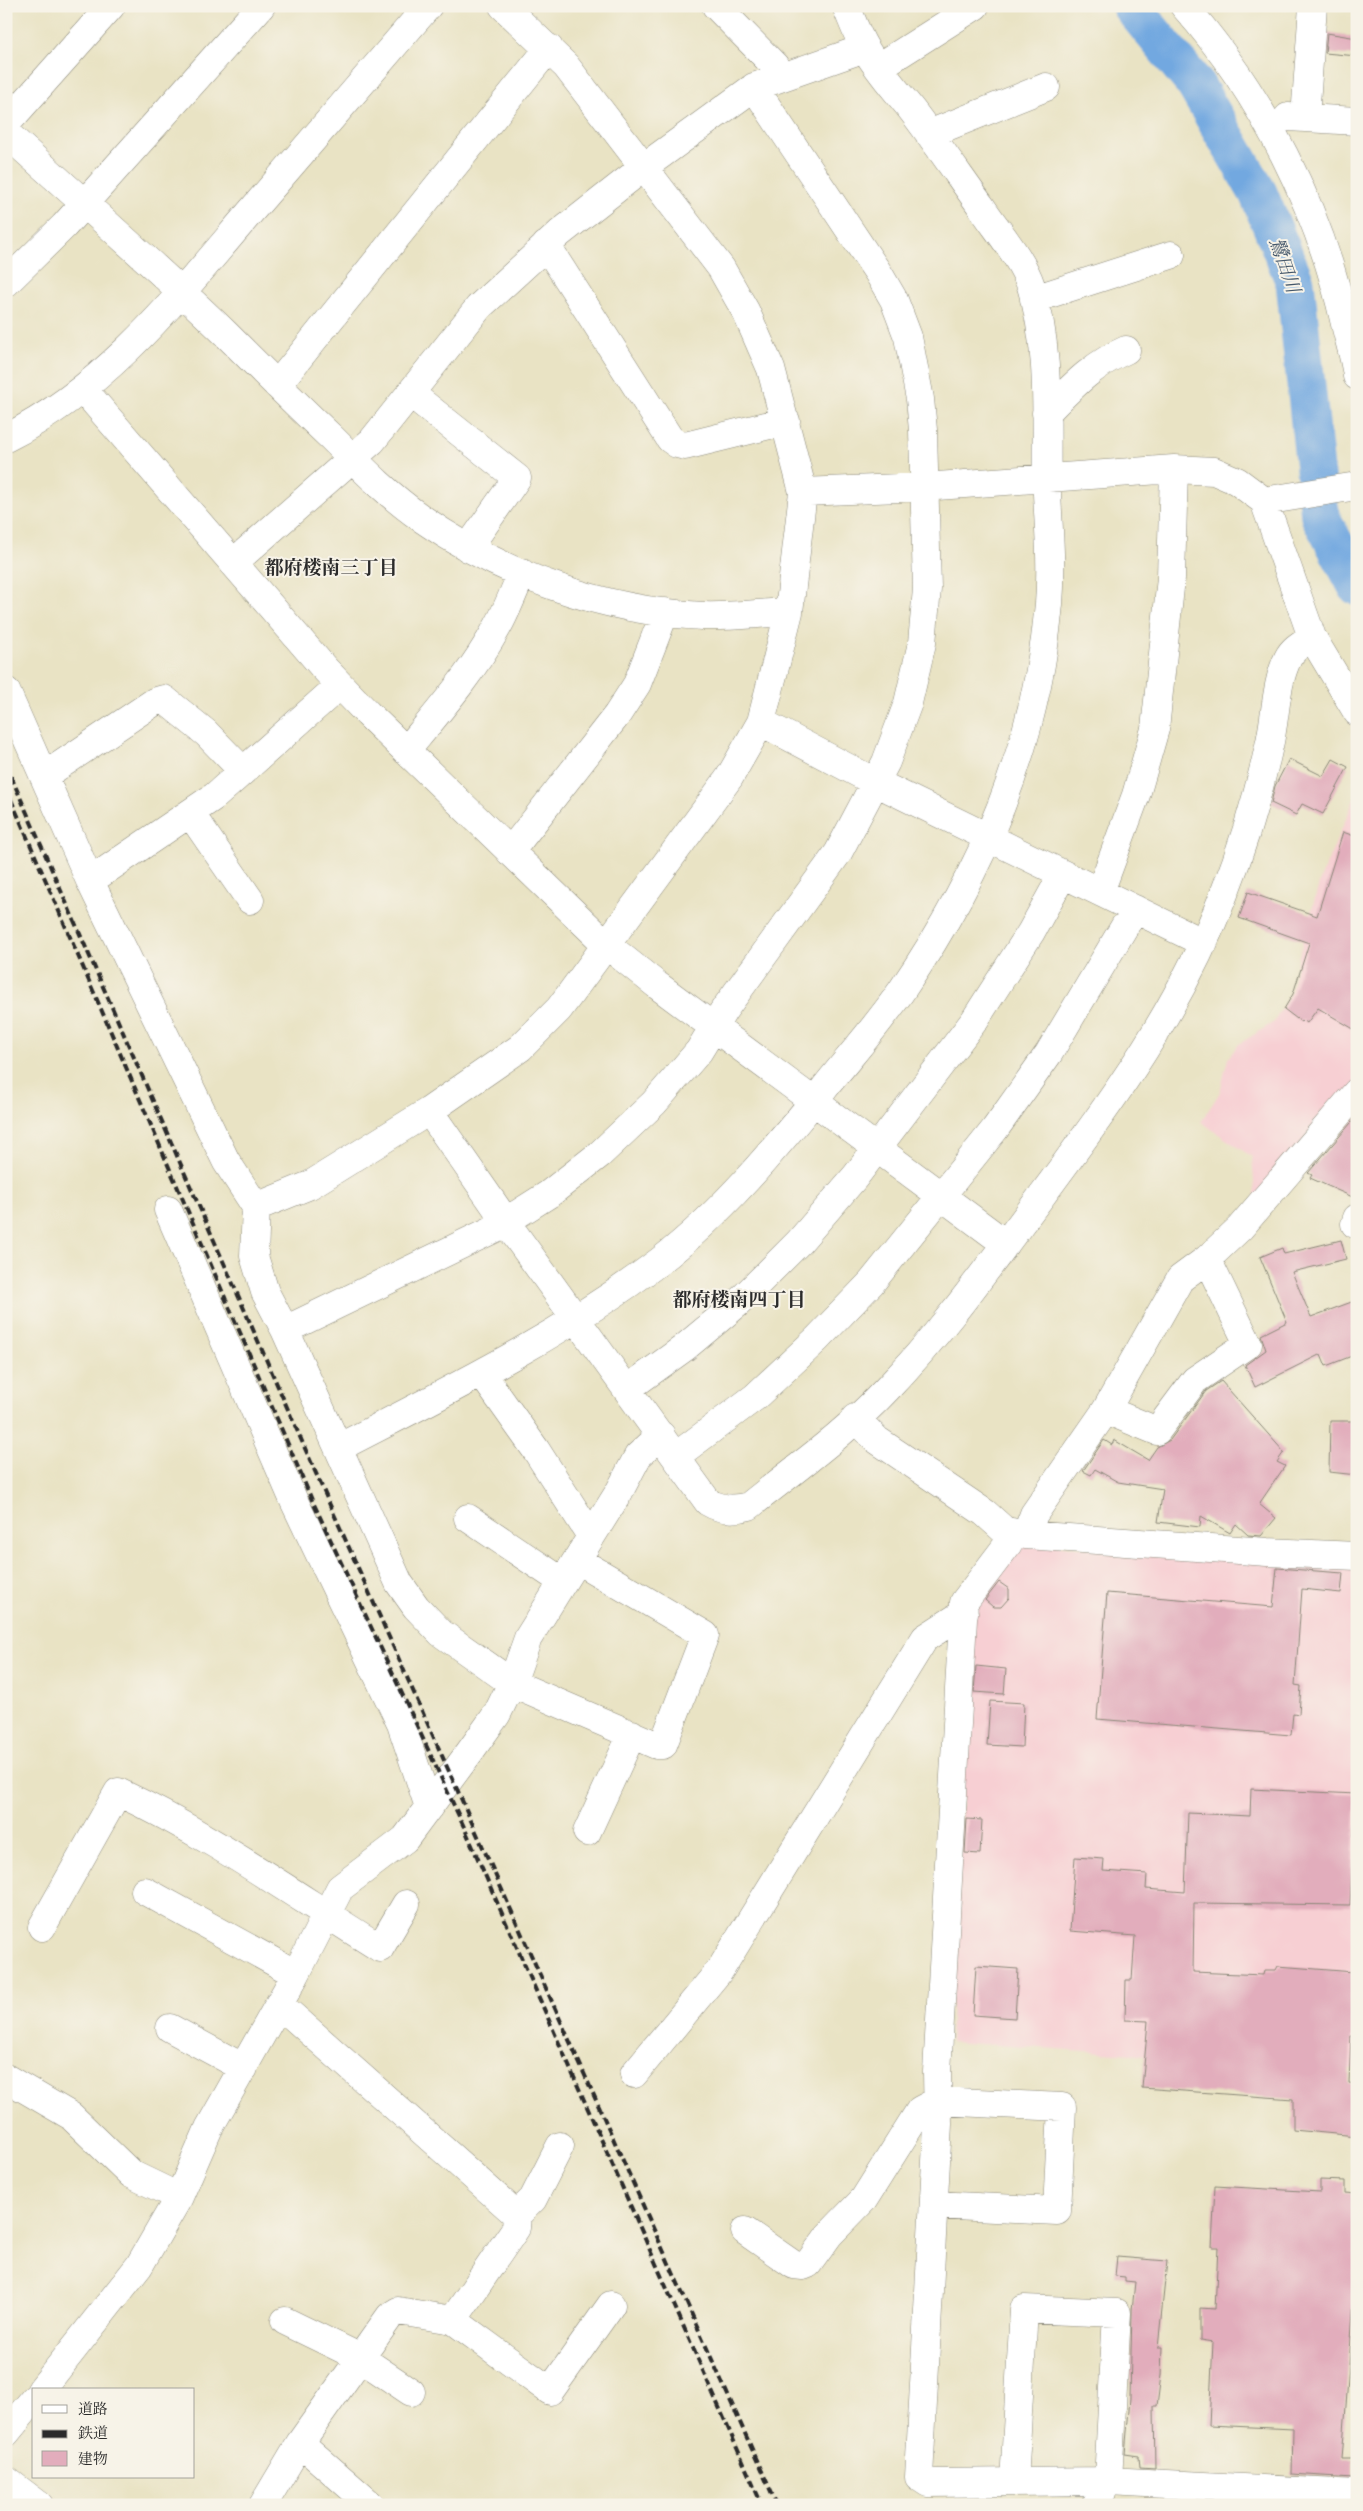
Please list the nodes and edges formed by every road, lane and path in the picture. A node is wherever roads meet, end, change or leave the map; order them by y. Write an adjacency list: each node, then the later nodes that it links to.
1 (110, 6): 18 (street)
2 (261, 6): 22 (street)
3 (428, 6): 26 (street)
4 (503, 6): 10 (street)
5 (716, 6): 12 (street)
6 (846, 6): 11 (street)
7 (975, 6): 11 (street)
8 (1184, 6): 15 (street)
9 (1312, 6): 16 (street)
10 (549, 48): 21 (street); 30 (street)
11 (872, 58): 12 (street); 20 (street)
12 (780, 77): 13 (street)
13 (754, 87): 21 (street); 40 (street)
14 (1046, 87): 20 (street)
15 (1261, 114): 16 (street); 29 (street)
16 (1305, 118): 17 (street)
17 (1357, 121)
18 (6, 124)
19 (6, 133): 22 (street)
20 (929, 134): 27 (street)
21 (644, 167): 23 (street); 34 (street)
22 (84, 204): 25 (street); 26 (street)
23 (546, 245): 32 (street); 34 (street)
24 (1171, 255): 27 (street)
25 (6, 283)
26 (182, 292): 30 (street); 31 (street)
27 (1034, 299): 33 (street)
28 (1126, 350): 33 (street)
29 (1357, 376)
30 (277, 385): 36 (street)
31 (83, 388): 35 (street); 44 (street)
32 (410, 393): 36 (street); 43 (street)
33 (1046, 413): 38 (street)
34 (786, 421): 41 (street)
35 (6, 438)
36 (352, 458): 43 (street); 44 (street)
37 (1174, 469): 38 (street); 42 (street); 62 (street)
38 (1047, 478): 40 (street); 58 (street)
39 (1356, 486): 42 (street)
40 (923, 487): 41 (street); 56 (street)
41 (803, 492): 47 (street)
42 (1277, 498): 48 (street)
43 (468, 548): 45 (street)
44 (233, 563): 49 (street)
45 (522, 574): 46 (street); 53 (street)
46 (665, 612): 47 (street); 59 (street)
47 (789, 612): 52 (street)
48 (1312, 637): 51 (street); 65 (street)
49 (340, 685): 53 (street); 54 (street)
50 (6, 691): 55 (street)
51 (1357, 712)
52 (761, 722): 56 (street); 66 (street)
53 (406, 751): 59 (street)
54 (243, 772): 55 (street); 57 (street)
55 (44, 776): 61 (street)
56 (875, 782): 58 (street); 67 (street)
57 (190, 813): 61 (street); 63 (street)
58 (990, 838): 60 (street); 69 (street)
59 (510, 852): 66 (street)
60 (1063, 874): 62 (street); 71 (street)
61 (90, 881): 73 (street)
62 (1100, 892): 64 (street)
63 (250, 900)
64 (1135, 909): 65 (street); 72 (street)
65 (1204, 943): 76 (street)
66 (608, 946): 67 (street); 70 (street)
67 (714, 1028): 69 (street); 75 (street)
68 (1357, 1092): 77 (street)
69 (814, 1101): 71 (street); 78 (street)
70 (429, 1111): 73 (street); 75 (street)
71 (877, 1148): 72 (street); 81 (street)
72 (941, 1196): 76 (street); 84 (street)
73 (256, 1207): 79 (street)
74 (168, 1210): 94 (street)
75 (506, 1222): 78 (street); 79 (street)
76 (1006, 1244): 83 (street)
77 (1207, 1259): 82 (street); 82 (street)
78 (575, 1318): 80 (street); 81 (street)
79 (285, 1330): 85 (street)
80 (482, 1374): 85 (street); 88 (street)
81 (627, 1389): 84 (street)
82 (1106, 1410): 87 (street)
83 (855, 1418): 84 (street); 87 (street)
84 (668, 1446): 88 (street)
85 (338, 1448): 92 (street)
86 (468, 1518): 90 (street)
87 (1019, 1533): 89 (street); 91 (street)
88 (592, 1536): 90 (street)
89 (1357, 1556)
90 (570, 1571): 92 (street); 93 (street)
91 (964, 1613): 104 (street); 106 (street)
92 (512, 1683): 93 (street); 94 (street)
93 (632, 1734): 95 (street)
94 (429, 1807): 98 (street)
95 (588, 1832)
96 (145, 1891): 100 (street)
97 (406, 1904): 98 (street)
98 (325, 1914): 99 (street); 100 (street)
99 (42, 1927)
100 (296, 1974): 101 (street)
101 (279, 2004): 103 (street); 110 (street)
102 (170, 2028): 103 (street)
103 (244, 2068): 108 (street)
104 (634, 2074)
105 (6, 2078): 108 (street)
106 (937, 2101): 109 (street); 109 (street); 111 (street)
107 (560, 2146): 110 (street)
108 (179, 2198): 116 (street)
109 (934, 2205): 124 (street)
110 (517, 2215): 113 (street)
111 (745, 2231)
112 (611, 2305): 113 (street)
113 (453, 2320): 115 (street)
114 (285, 2321): 115 (street)
115 (359, 2357): 117 (street); 120 (street)
116 (43, 2388)
117 (412, 2392)
118 (32, 2401): 119 (street)
119 (6, 2433)
120 (300, 2443): 127 (street); 128 (street)
121 (6, 2480): 126 (street)
122 (1014, 2482): 123 (street); 123 (street); 124 (street)
123 (1102, 2493): 125 (street)
124 (937, 2494)
125 (1356, 2494): 129 (street)
126 (39, 2505)
127 (264, 2505)
128 (371, 2505)
129 (1352, 2505)

